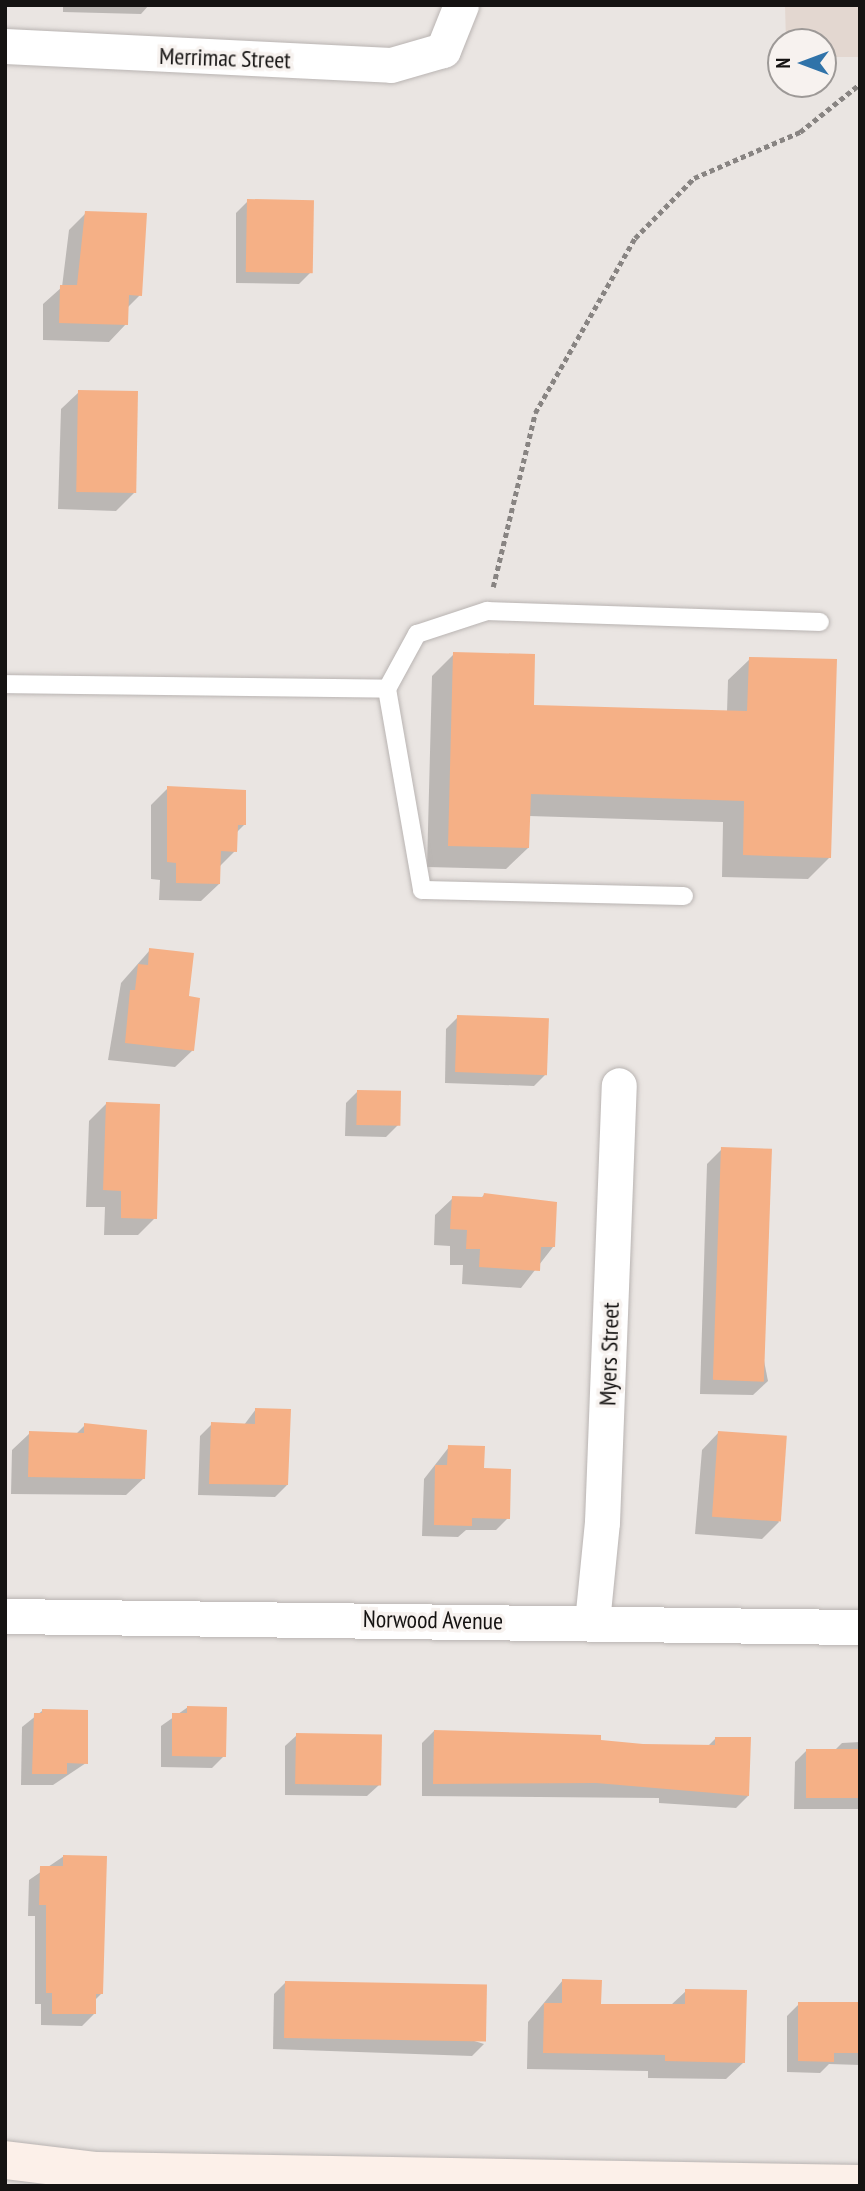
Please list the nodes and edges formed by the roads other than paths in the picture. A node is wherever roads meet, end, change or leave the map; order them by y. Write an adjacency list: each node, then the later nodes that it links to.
1 (461, 5): 2 (street, Merrimac Street)
2 (5, 46)
3 (820, 622): 5 (lane)
4 (5, 684): 5 (lane)
5 (387, 689): 6 (lane)
6 (684, 896)
7 (619, 1085): 9 (street, Myers Street)
8 (5, 1616): 9 (street, Norwood Avenue)
9 (592, 1622): 10 (street, Norwood Avenue)
10 (860, 1627)
11 (5, 2160): 12 (street)
12 (88, 2178): 13 (street)
13 (860, 2185)

